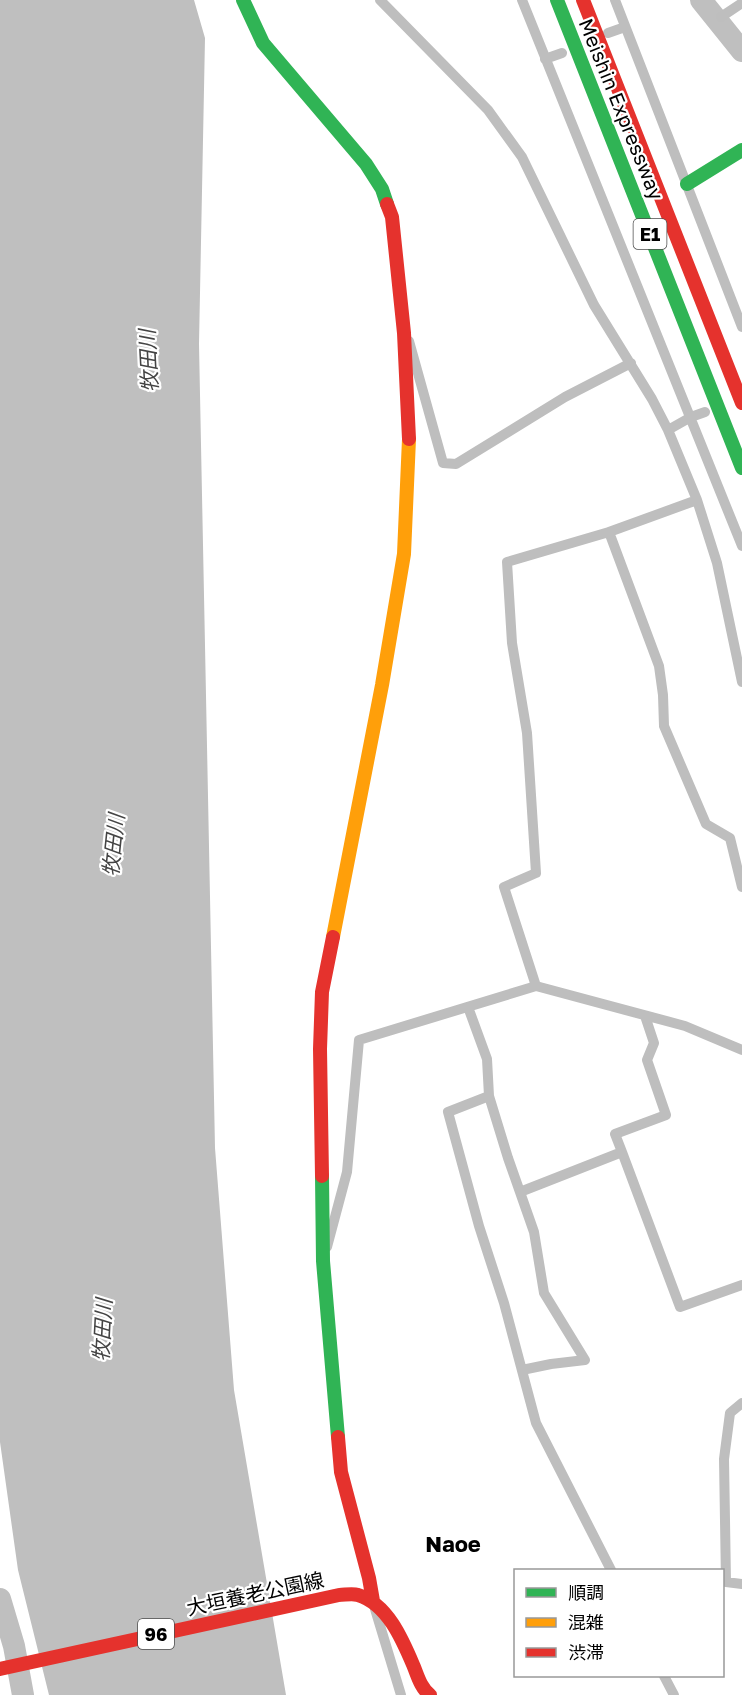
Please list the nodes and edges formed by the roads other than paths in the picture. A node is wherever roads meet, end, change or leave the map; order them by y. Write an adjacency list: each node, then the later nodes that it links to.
1 (243, 0): 16 (main road)
2 (380, 0): 17 (street)
3 (522, 0): 12 (street)
4 (557, 0): 22 (main road, Meishin Expressway / E1)
5 (583, 0): 18 (main road, Meishin Expressway / E1)
6 (615, 0): 9 (street)
7 (742, 3): 8 (street)
8 (721, 17)
9 (625, 27): 10 (street); 14 (street)
10 (608, 33)
11 (562, 52): 12 (street)
12 (545, 59): 20 (street)
13 (742, 150): 14 (main road)
14 (687, 184): 15 (street)
15 (742, 327)
16 (404, 333): 17 (street); 35 (main road)
17 (631, 363): 21 (street)
18 (742, 403)
19 (705, 412): 20 (street)
20 (691, 417): 21 (street); 25 (street)
21 (668, 430): 23 (street)
22 (742, 468)
23 (698, 500): 24 (street); 26 (street)
24 (609, 532): 27 (street); 28 (street)
25 (742, 546)
26 (742, 682)
27 (742, 887)
28 (536, 986): 29 (street); 30 (street)
29 (468, 1007): 32 (street); 35 (street)
30 (645, 1016): 31 (street); 33 (street)
31 (742, 1050)
32 (489, 1096): 34 (street); 37 (street)
33 (622, 1152): 34 (street); 36 (street)
34 (520, 1192): 37 (street)
35 (323, 1262): 41 (main road)
36 (742, 1285)
37 (522, 1370): 39 (street)
38 (742, 1402): 40 (street)
39 (610, 1569)
40 (742, 1584)
41 (372, 1601): 42 (main road, 大垣養老公園線 / 96); 44 (street); 45 (main road)
42 (0, 1669)
43 (665, 1677): 46 (street)
44 (401, 1695)
45 (430, 1695)
46 (674, 1695)

